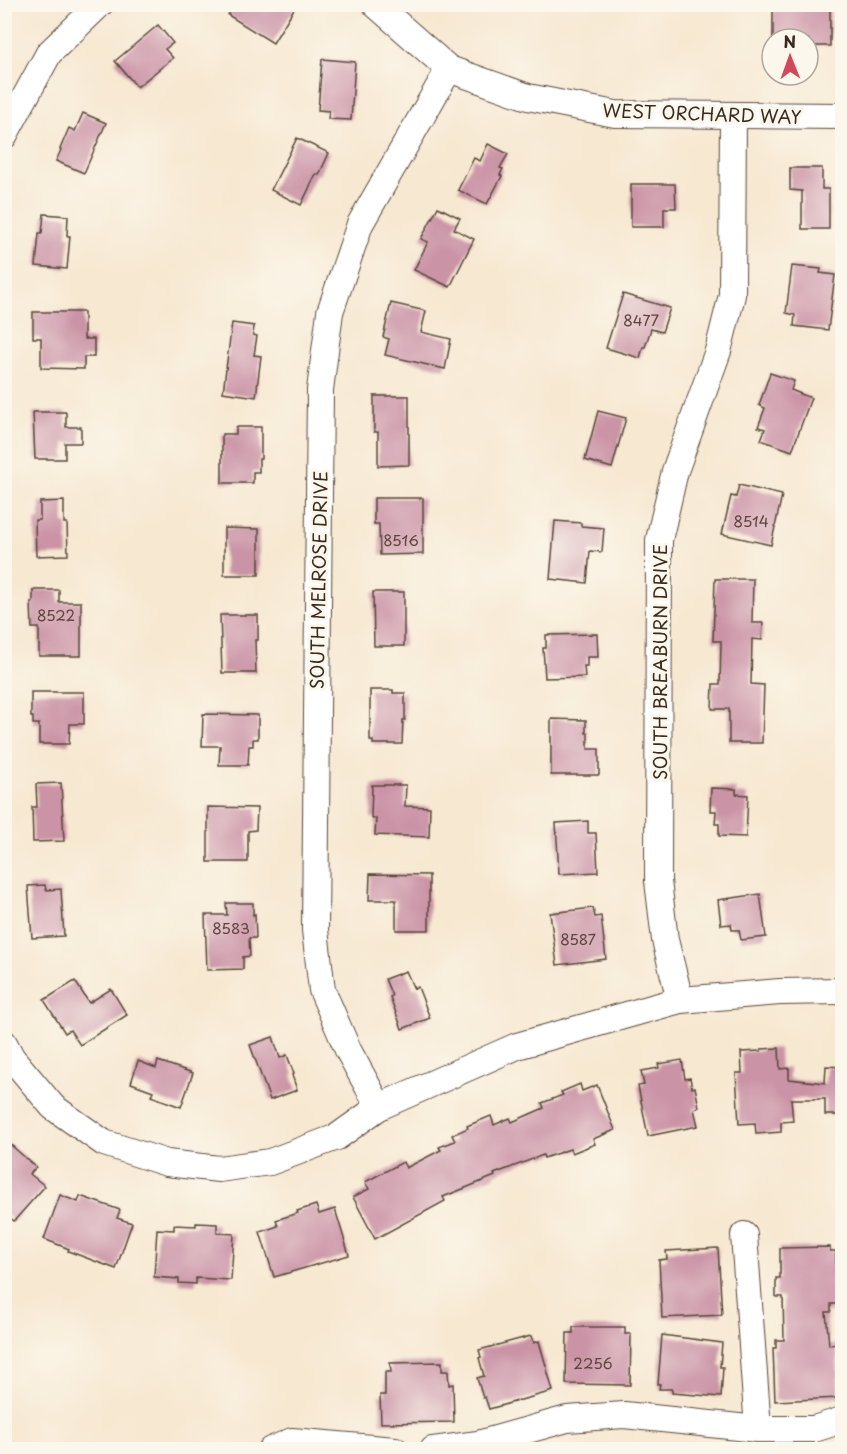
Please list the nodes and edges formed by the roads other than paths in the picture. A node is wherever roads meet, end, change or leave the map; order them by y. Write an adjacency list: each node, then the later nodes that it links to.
1 (100, 4): 6 (street)
2 (375, 4): 3 (street, WEST ORCHARD WAY)
3 (449, 69): 4 (street, WEST ORCHARD WAY); 10 (street, SOUTH MELROSE DRIVE)
4 (733, 116): 5 (street, WEST ORCHARD WAY); 8 (street, SOUTH BREABURN DRIVE)
5 (843, 116)
6 (4, 136)
7 (843, 991): 8 (street)
8 (680, 1000): 10 (street)
9 (4, 1042): 10 (street)
10 (379, 1107)
11 (744, 1235): 13 (street)
12 (843, 1420): 13 (street)
13 (759, 1429): 16 (street)
14 (271, 1449): 15 (street)
15 (395, 1449)
16 (433, 1449)

